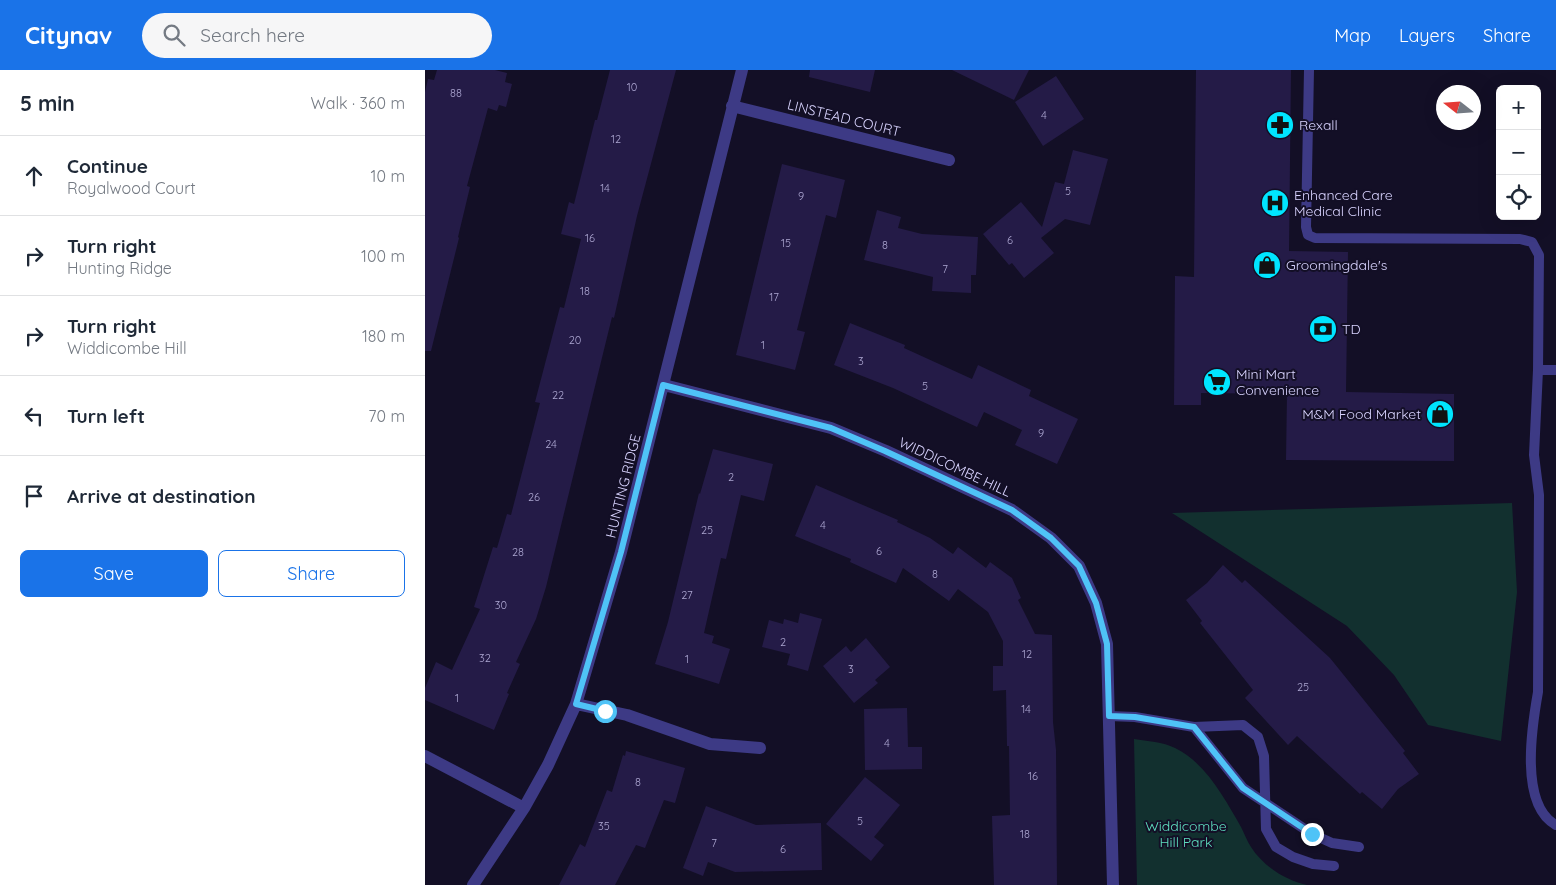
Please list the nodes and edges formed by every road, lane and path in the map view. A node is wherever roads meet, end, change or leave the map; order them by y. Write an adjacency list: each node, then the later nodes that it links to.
1 (742, 70): 3 (street, HUNTING RIDGE)
2 (1309, 70): 5 (lane)
3 (732, 106): 4 (street, LINSTEAD COURT); 7 (street, HUNTING RIDGE)
4 (949, 160)
5 (1538, 370): 6 (lane); 15 (lane)
6 (1556, 370)
7 (663, 385): 8 (street, HUNTING RIDGE); 9 (street, WIDDICOMBE HILL)
8 (576, 704): 11 (street); 14 (street, HUNTING RIDGE)
9 (1109, 716): 10 (lane); 19 (street, WIDDICOMBE HILL)
10 (1194, 727): 13 (lane); 13 (lane)
11 (760, 748)
12 (425, 756): 14 (street)
13 (1265, 803): 16 (lane); 17 (lane)
14 (524, 808): 18 (street, HUNTING RIDGE)
15 (1556, 825)
16 (1359, 847)
17 (1333, 866)
18 (473, 885)
19 (1113, 885)

